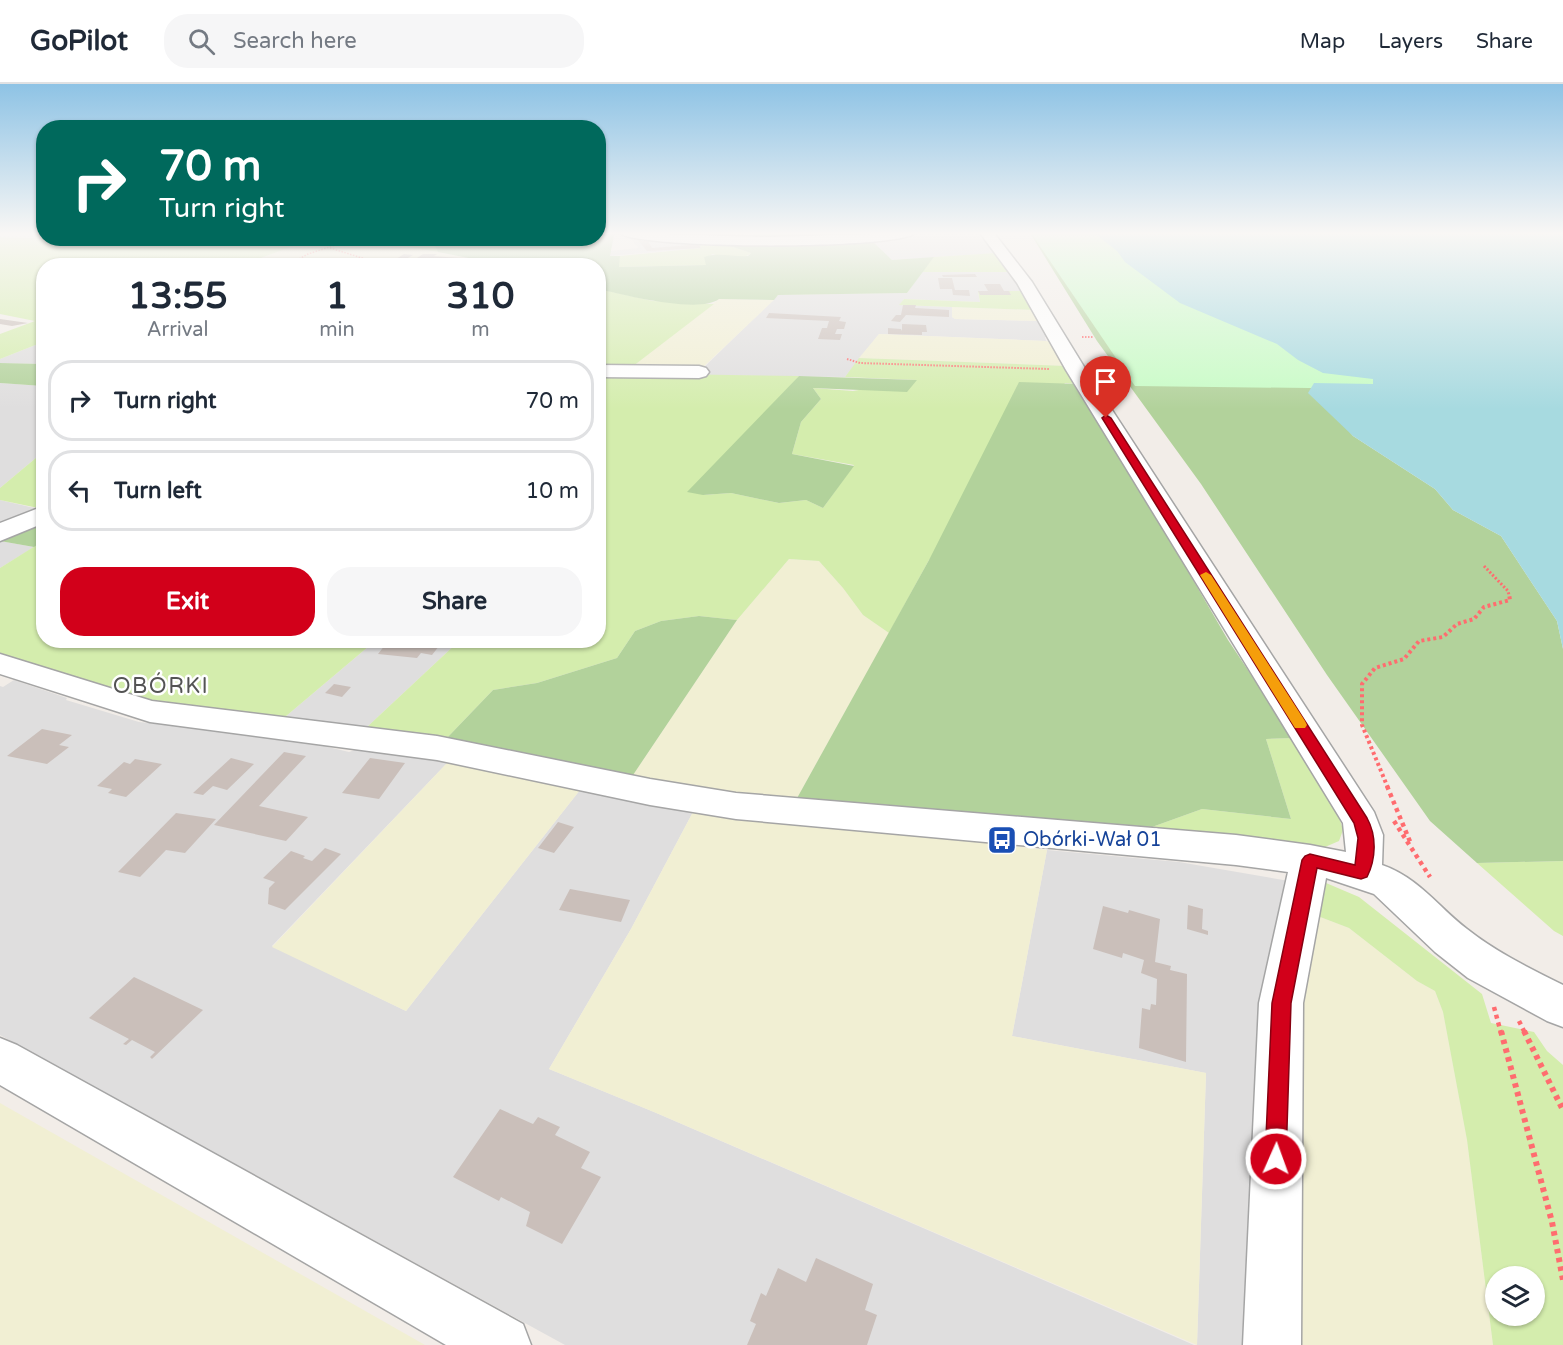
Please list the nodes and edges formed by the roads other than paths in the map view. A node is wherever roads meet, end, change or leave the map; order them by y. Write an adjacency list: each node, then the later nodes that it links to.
1 (1030, 292): 8 (street)
2 (606, 371): 3 (street)
3 (699, 372)
4 (36, 517): 5 (street)
5 (0, 533)
6 (0, 664): 7 (street)
7 (1310, 860): 8 (street); 12 (street)
8 (1361, 872): 9 (street)
9 (1563, 1007)
10 (0, 1060): 11 (street)
11 (502, 1345)
12 (1272, 1345)

